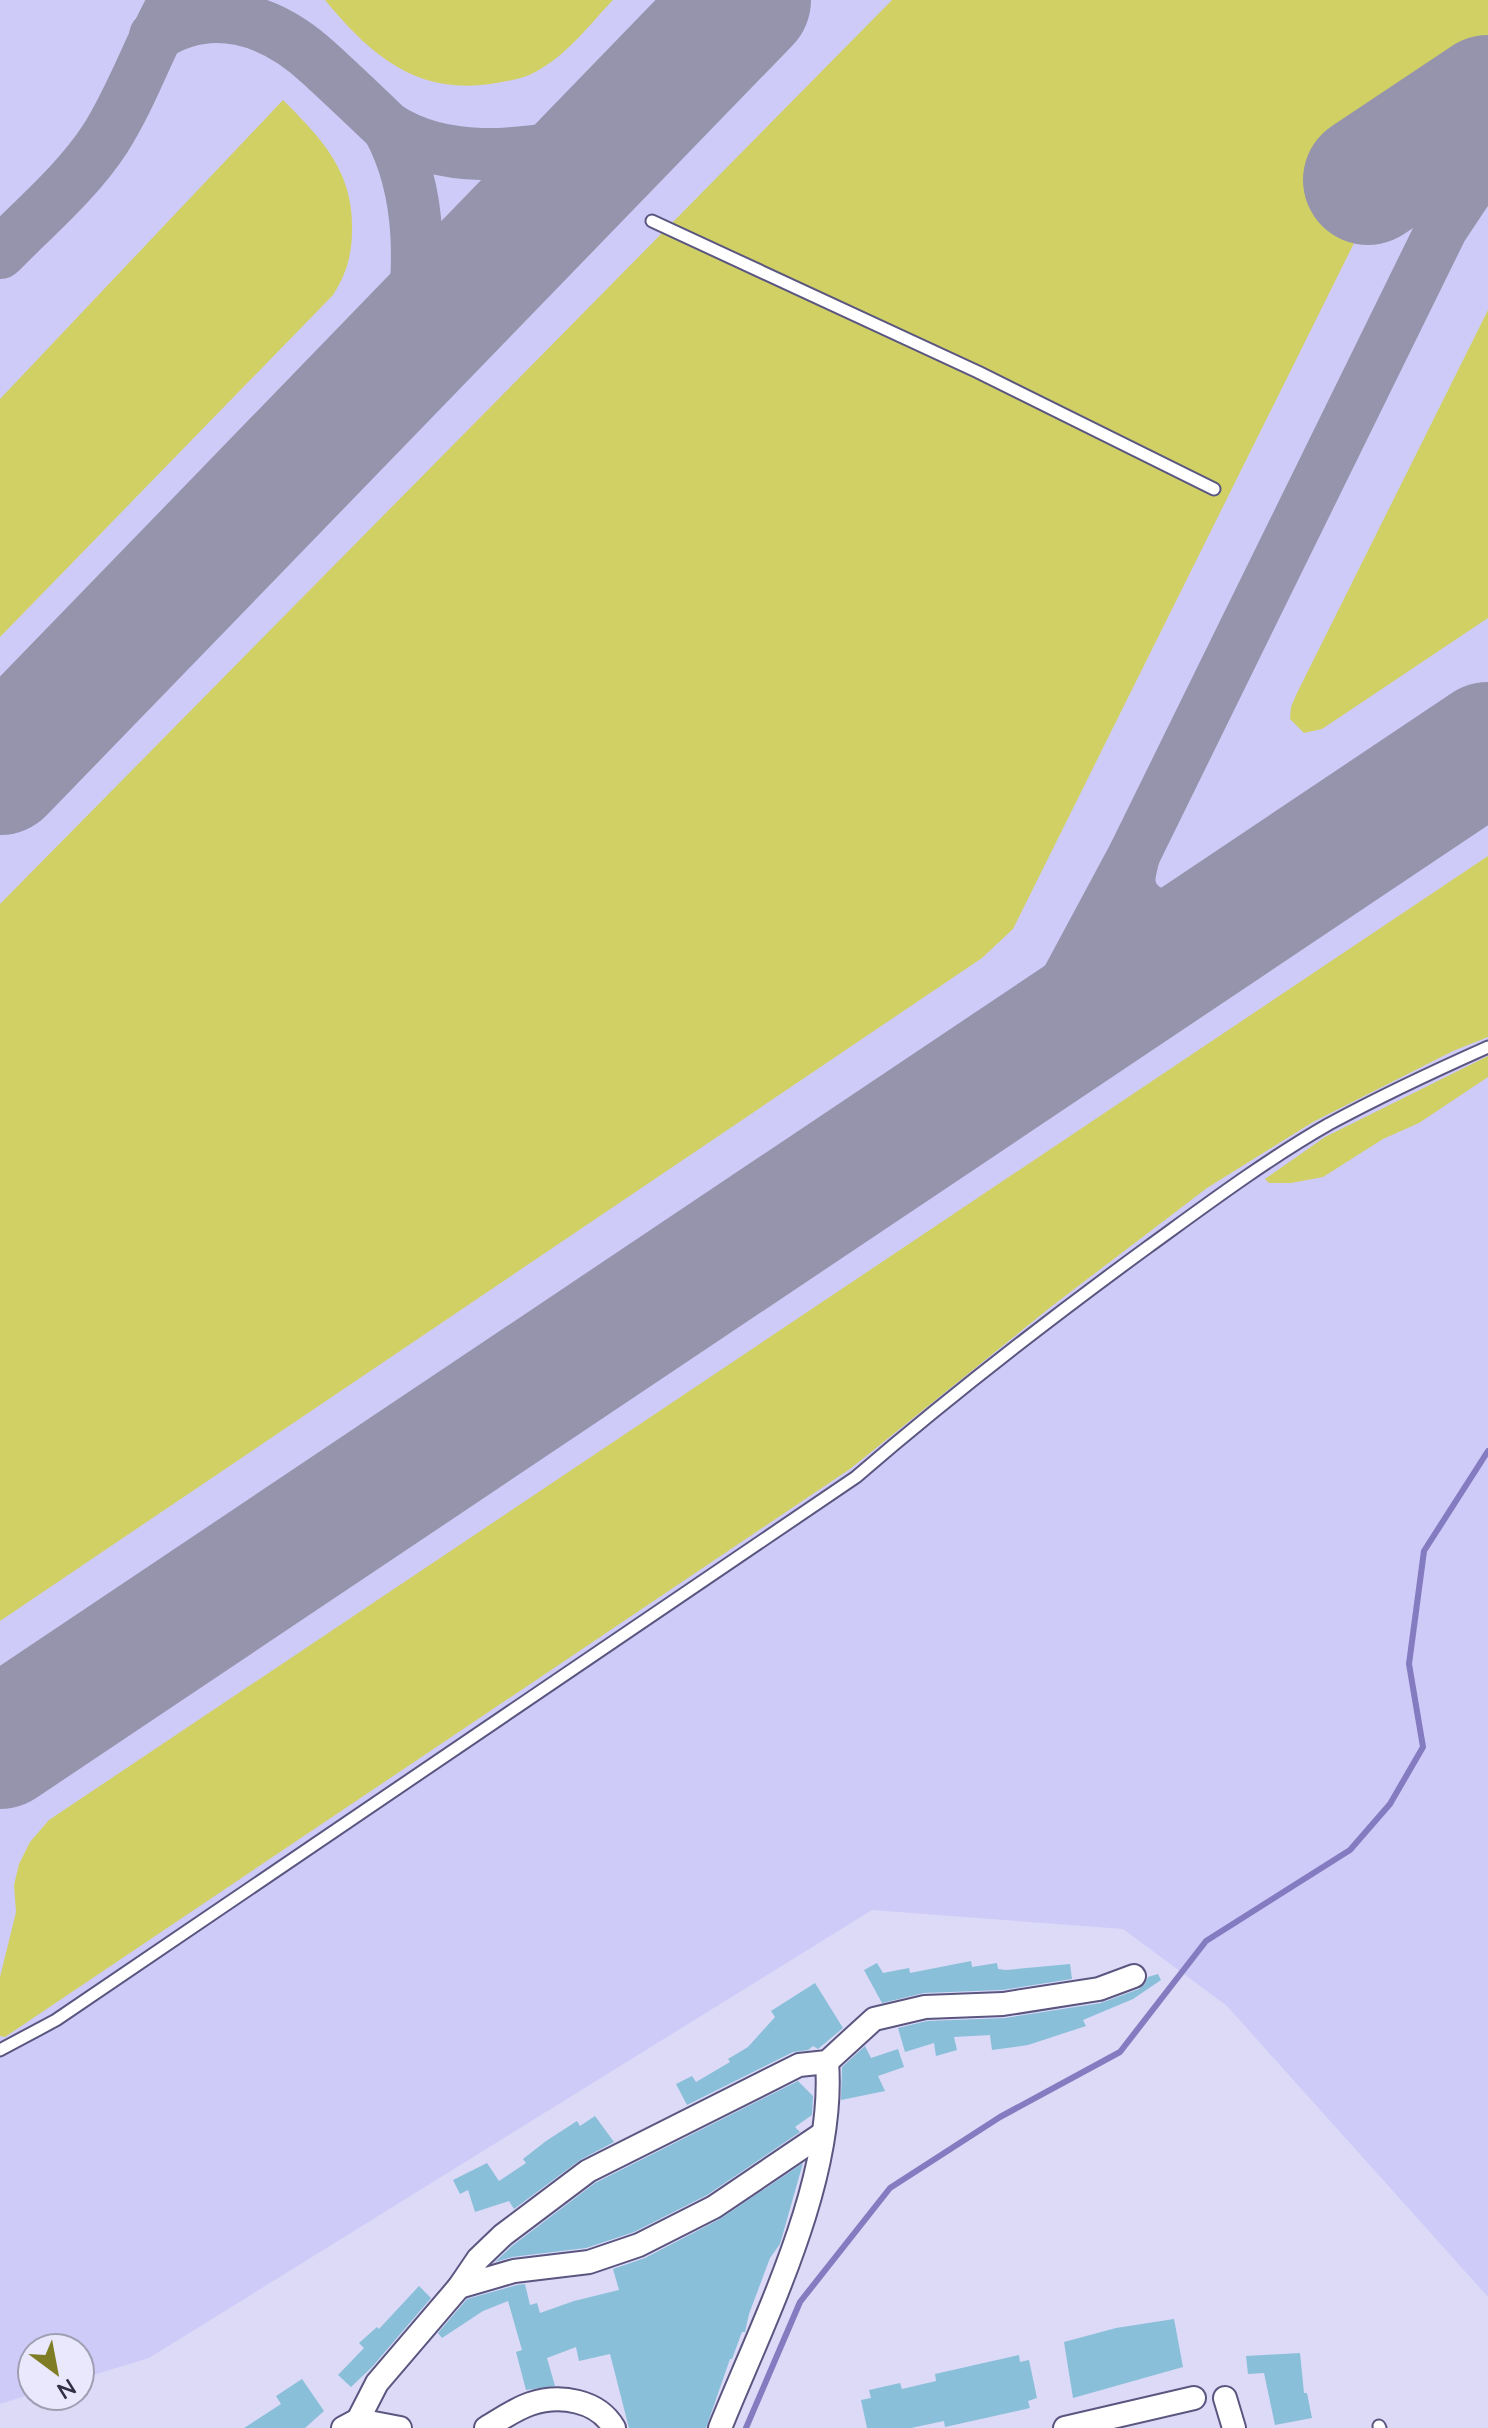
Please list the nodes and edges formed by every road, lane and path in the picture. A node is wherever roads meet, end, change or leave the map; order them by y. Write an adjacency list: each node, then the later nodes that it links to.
1 (652, 221): 2 (lane)
2 (1214, 489)
3 (1488, 1047): 5 (lane)
4 (1134, 1976): 6 (street)
5 (0, 2050)
6 (827, 2062): 7 (street); 8 (street)
7 (822, 2134): 8 (street); 15 (street)
8 (459, 2287): 11 (street)
9 (1194, 2398): 16 (street)
10 (1225, 2398): 17 (street)
11 (351, 2424): 12 (street)
12 (400, 2428)
13 (486, 2428): 14 (street)
14 (614, 2428)
15 (720, 2428)
16 (1065, 2428)
17 (1234, 2428)

